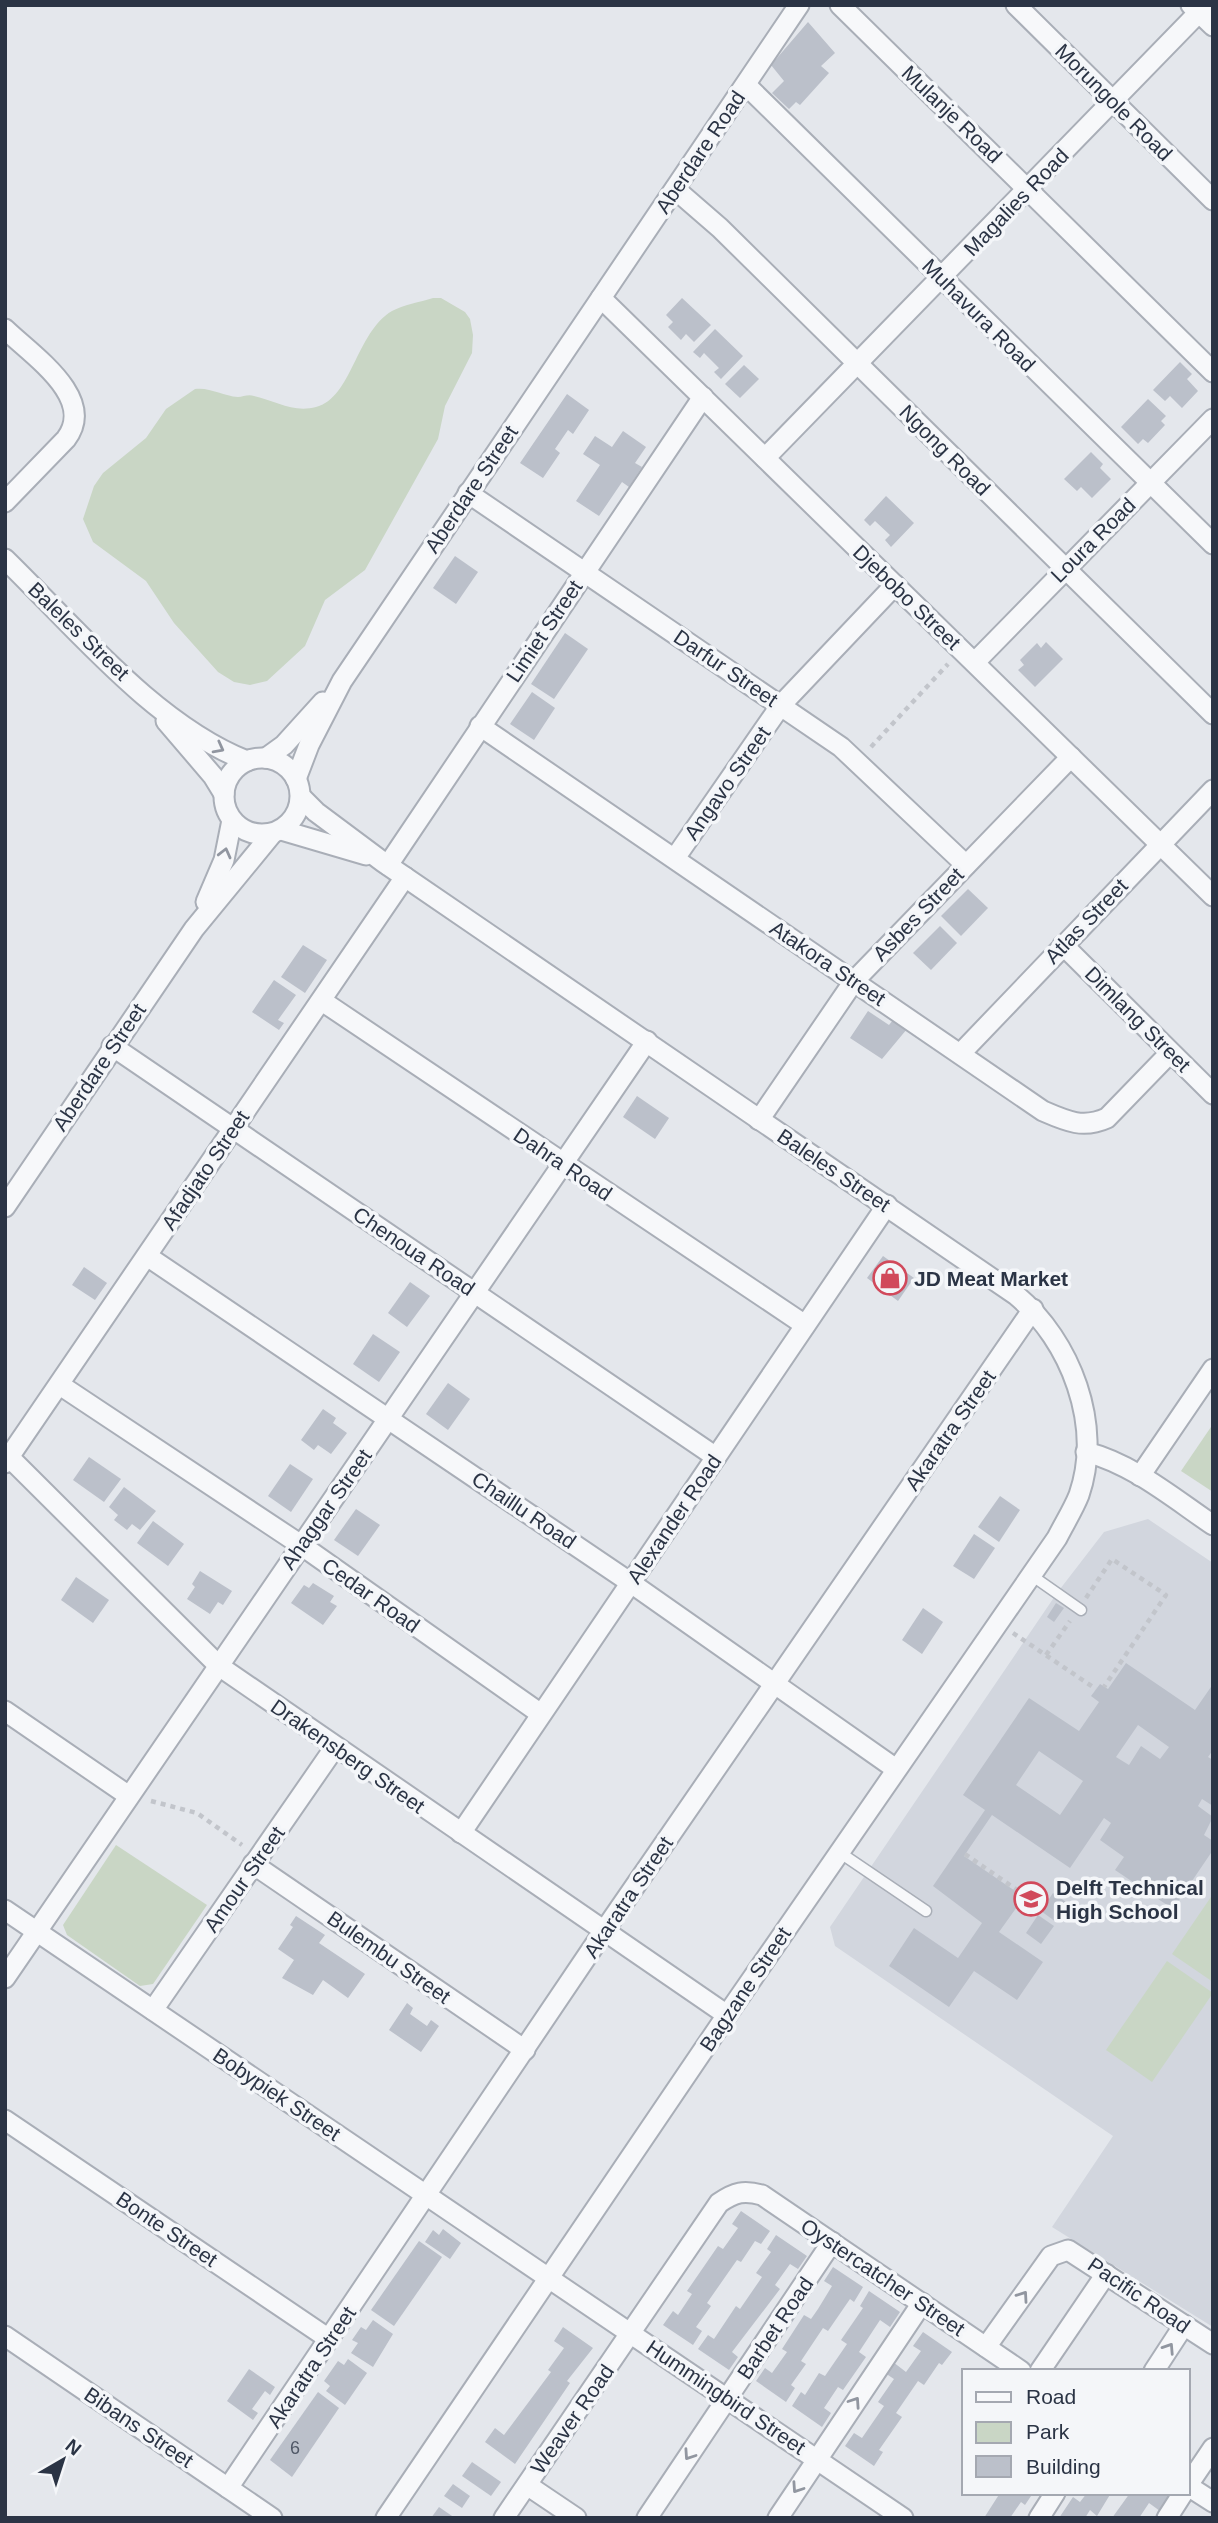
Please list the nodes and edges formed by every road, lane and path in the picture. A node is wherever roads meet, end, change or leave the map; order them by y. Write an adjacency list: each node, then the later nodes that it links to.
1 (799, 5): 5 (street, Aberdare Road)
2 (840, 5): 7 (street, Mulanje Road)
3 (1016, 5): 6 (street, Morungole Road)
4 (1202, 12): 6 (street, Magalies Road)
5 (746, 85): 8 (street, Aberdare Road); 10 (street, Muhavura Road)
6 (1113, 101): 7 (street, Magalies Road); 9 (street, Morungole Road)
7 (1029, 188): 10 (street, Magalies Road); 14 (street, Mulanje Road)
8 (675, 189): 11 (street, Aberdare Road); 13 (street, Ngong Road)
9 (1213, 200)
10 (942, 278): 13 (street, Magalies Road); 18 (street, Muhavura Road)
11 (601, 298): 15 (street, Djebobo Street); 19 (street, Aberdare Street)
12 (5, 329): 20 (street)
13 (858, 364): 17 (street, Magalies Road); 23 (street, Ngong Road)
14 (1213, 372)
15 (703, 397): 17 (street, Djebobo Street); 24 (street, Limiet Street)
16 (1213, 419): 18 (street, Loura Road)
17 (765, 458): 25 (street, Djebobo Street)
18 (1150, 483): 21 (street, Muhavura Road); 23 (street, Loura Road)
19 (468, 493): 24 (street, Darfur Street); 27 (street, Aberdare Street)
20 (5, 502)
21 (1213, 544)
22 (5, 559): 28 (street, Baleles Street)
23 (1065, 569): 26 (street, Loura Road); 30 (street, Ngong Road)
24 (584, 572): 29 (street, Darfur Street); 31 (street, Limiet Street)
25 (895, 585): 26 (street, Djebobo Street); 29 (street, Angavo Street)
26 (968, 656): 32 (street, Djebobo Street); 34 (path)
27 (342, 681): 33 (street, Aberdare Street); 35 (street, Aberdare Street)
28 (153, 703): 33 (street, Baleles Street, one-way to 33); 37 (street, Baleles Street)
29 (781, 705): 34 (street, Darfur Street); 41 (street, Angavo Street)
30 (1213, 714)
31 (480, 726): 41 (street, Atakora Street); 42 (street, Limiet Street)
32 (1071, 757): 40 (street, Djebobo Street); 43 (street, Asbes Street)
33 (257, 759): 35 (street); 37 (street)
34 (859, 761): 43 (street, Darfur Street)
35 (299, 788): 39 (street); 42 (street, Baleles Street)
36 (1213, 790): 40 (street, Atlas Street)
37 (224, 794): 38 (street)
38 (232, 820): 39 (street); 46 (street, Aberdare Street, one-way to 38)
39 (277, 832): 42 (street, Baleles Street); 46 (street, Aberdare Street)
40 (1160, 844): 45 (street, Djebobo Street); 47 (street, Atlas Street)
41 (675, 858): 48 (street, Atakora Street)
42 (385, 864): 44 (street, Baleles Street)
43 (966, 864): 48 (street, Asbes Street)
44 (405, 877): 49 (street, Afadjato Street); 50 (street, Baleles Street)
45 (1213, 896)
46 (194, 929): 51 (street, Aberdare Street)
47 (1063, 945): 52 (street, Atlas Street); 53 (street, Dimlang Street)
48 (854, 981): 52 (street, Atakora Street); 55 (street, Asbes Street)
49 (322, 1001): 56 (street, Afadjato Street); 57 (street, Dahra Road)
50 (647, 1041): 55 (street, Baleles Street); 57 (street, Ahaggar Street)
51 (112, 1046): 56 (street, Chenoua Road); 59 (street, Aberdare Street)
52 (961, 1053): 53 (street, Atakora Street)
53 (1170, 1053): 54 (street, Dimlang Street)
54 (1213, 1094)
55 (759, 1120): 58 (street, Baleles Street)
56 (233, 1128): 60 (street, Afadjato Street); 61 (street, Chenoua Road)
57 (563, 1164): 61 (street, Ahaggar Street); 63 (street, Dahra Road)
58 (887, 1205): 62 (street, Baleles Street); 63 (street, Alexander Road)
59 (5, 1207)
60 (147, 1256): 65 (street, Afadjato Street); 66 (street, Chaillu Road)
61 (475, 1292): 66 (street, Ahaggar Street); 68 (street, Chenoua Road)
62 (1033, 1309): 67 (street, Baleles Street); 80 (street, Akaratra Street)
63 (806, 1325): 68 (street, Alexander Road)
64 (1213, 1369): 70 (street)
65 (60, 1385): 69 (street, Afadjato Street); 72 (street, Cedar Road)
66 (389, 1419): 72 (street, Ahaggar Street); 74 (street, Chaillu Road)
67 (1086, 1452): 70 (street); 73 (street, Bagzane Street)
68 (716, 1457): 74 (street, Alexander Road)
69 (7, 1458): 79 (street, Drakensberg Street)
70 (1140, 1476): 71 (street)
71 (1213, 1525)
72 (302, 1545): 79 (street, Ahaggar Street); 84 (street, Cedar Road)
73 (1031, 1576): 75 (lane); 77 (street, Bagzane Street)
74 (631, 1583): 80 (street, Chaillu Road); 84 (street, Alexander Road)
75 (1080, 1609): 81 (path)
76 (1062, 1612): 78 (path)
77 (998, 1622): 78 (path); 86 (street, Bagzane Street)
78 (1046, 1656): 82 (path)
79 (219, 1666): 85 (street, Drakensberg Street); 87 (street, Ahaggar Street)
80 (775, 1684): 86 (street, Chaillu Road); 96 (street, Akaratra Street)
81 (1104, 1687)
82 (1096, 1689)
83 (5, 1711): 87 (street)
84 (541, 1714): 88 (street, Alexander Road)
85 (335, 1748): 88 (street, Drakensberg Street); 91 (street, Amour Street)
86 (896, 1769): 89 (street, Bagzane Street)
87 (129, 1796): 91 (path); 95 (street, Ahaggar Street)
88 (461, 1833): 96 (street, Drakensberg Street)
89 (839, 1852): 94 (lane); 99 (street, Bagzane Street)
90 (965, 1854): 92 (path)
91 (254, 1864): 98 (street, Amour Street); 100 (street, Bulembu Street)
92 (1043, 1908)
93 (5, 1910): 95 (street, Bobypiek Street)
94 (926, 1911)
95 (37, 1931): 97 (street, Ahaggar Street); 98 (street, Bobypiek Street)
96 (604, 1931): 99 (street, Drakensberg Street); 100 (street, Akaratra Street)
97 (5, 1978)
98 (153, 2010): 103 (street, Bobypiek Street)
99 (727, 2015): 106 (street, Bagzane Street)
100 (525, 2050): 103 (street, Akaratra Street)
101 (5, 2120): 111 (street, Bonte Street)
102 (742, 2191): 104 (street, Oystercatcher Street); 109 (street, Weaver Road)
103 (427, 2196): 106 (street, Bobypiek Street); 111 (street, Akaratra Street)
104 (832, 2242): 107 (street, Oystercatcher Street); 117 (street, Barbet Road)
105 (1106, 2274): 108 (street, Pacific Road); 113 (street, Pacific Road, one-way to 105); 115 (street)
106 (548, 2279): 109 (street, Hummingbird Street); 128 (street, Bagzane Street)
107 (922, 2303): 113 (street, Oystercatcher Street); 119 (street, one-way to 107)
108 (1184, 2325): 112 (street, Pacific Road); 116 (street, one-way to 108)
109 (631, 2334): 117 (street, Hummingbird Street); 121 (street, Weaver Road)
110 (5, 2336): 123 (street, Bibans Street)
111 (330, 2339): 123 (street, Akaratra Street)
112 (1213, 2344)
113 (986, 2347): 114 (street, Oystercatcher Street)
114 (1018, 2369)
115 (1041, 2369)
116 (1154, 2369)
117 (727, 2398): 119 (street, Hummingbird Street); 131 (street, Barbet Road, one-way to 131)
118 (1213, 2448): 120 (street)
119 (817, 2459): 132 (street, one-way to 132); 133 (street, Hummingbird Street)
120 (1190, 2482)
121 (527, 2485): 129 (street, Weaver Road); 130 (street)
122 (1190, 2486): 126 (street)
123 (228, 2487): 127 (street, Bibans Street)
124 (1054, 2495): 134 (street)
125 (1182, 2495): 135 (street)
126 (1213, 2502)
127 (272, 2518)
128 (386, 2518)
129 (504, 2518)
130 (576, 2518)
131 (647, 2518)
132 (778, 2518)
133 (903, 2518)
134 (1039, 2518)
135 (1167, 2518)

